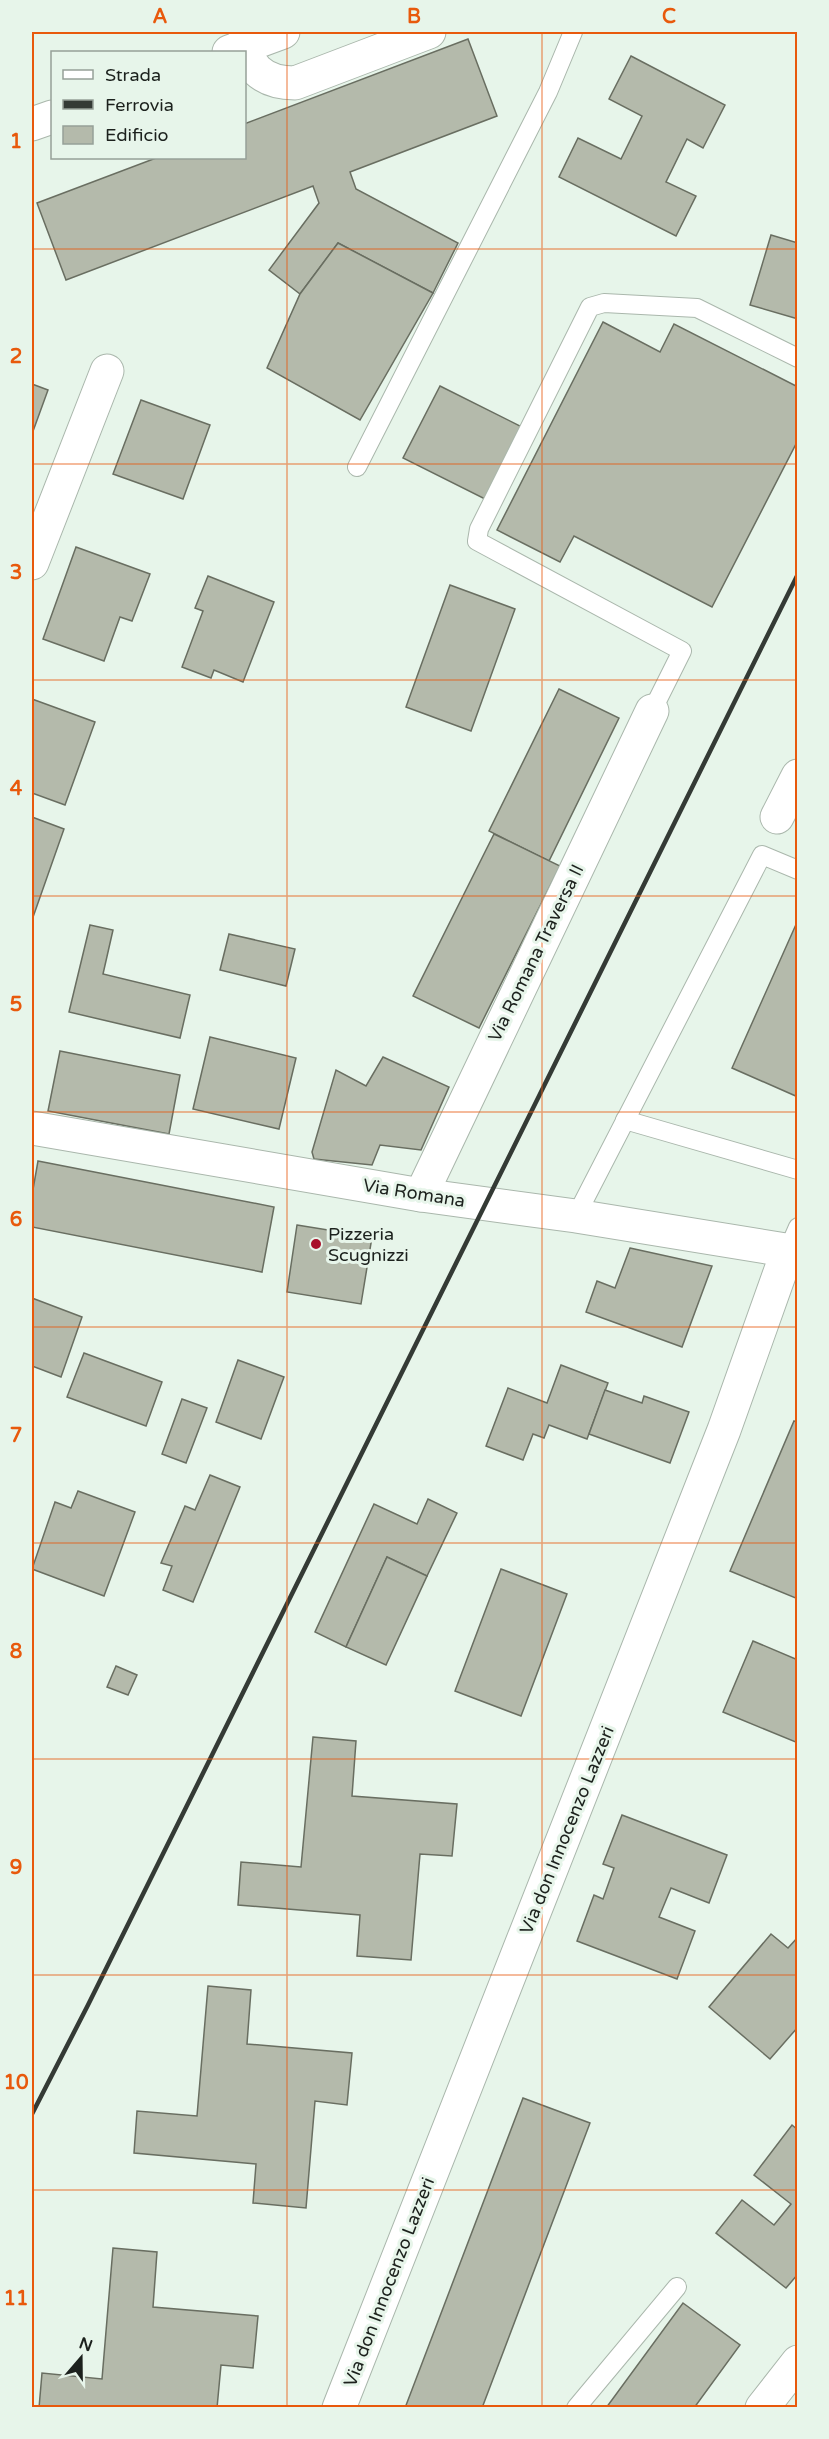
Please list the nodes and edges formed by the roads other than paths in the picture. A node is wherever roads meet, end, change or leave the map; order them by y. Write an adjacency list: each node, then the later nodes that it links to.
1 (283, 32): 4 (street)
2 (429, 32): 5 (street)
3 (573, 32): 10 (lane)
4 (240, 43)
5 (246, 54)
6 (51, 117): 7 (street)
7 (32, 124)
8 (798, 358): 12 (lane)
9 (107, 371): 11 (street)
10 (357, 467)
11 (32, 563)
12 (652, 711): 19 (street, Via Romana Traversa II)
13 (798, 776): 14 (street)
14 (777, 817)
15 (798, 870): 16 (lane)
16 (624, 1120): 18 (lane); 20 (lane)
17 (32, 1128): 19 (street, Via Romana)
18 (798, 1170)
19 (421, 1195): 20 (street, Via Romana)
20 (576, 1216): 21 (street, Via Romana)
21 (794, 1243): 24 (street, Via don Innocenzo Lazzeri)
22 (677, 2287): 25 (lane)
23 (798, 2362): 26 (street)
24 (339, 2408)
25 (576, 2408)
26 (762, 2408)

